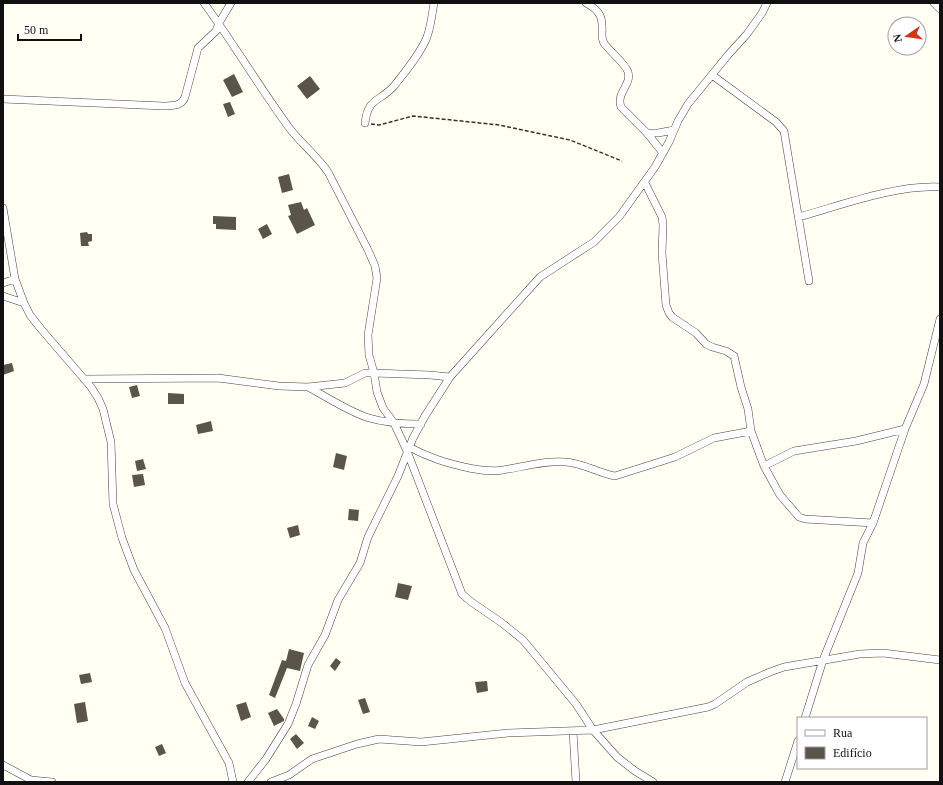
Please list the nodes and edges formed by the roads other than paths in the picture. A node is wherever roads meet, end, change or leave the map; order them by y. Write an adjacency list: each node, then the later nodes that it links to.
1 (204, 3): 8 (street)
2 (230, 3): 8 (street)
3 (434, 3): 11 (street)
4 (586, 3): 13 (street)
5 (767, 3): 9 (street)
6 (934, 3): 7 (street)
7 (940, 8)
8 (219, 23): 10 (street); 25 (street)
9 (712, 75): 12 (street); 18 (street)
10 (3, 99)
11 (365, 123)
12 (674, 130): 13 (street); 14 (street)
13 (647, 133): 14 (street)
14 (663, 153): 15 (street)
15 (645, 183): 26 (street); 32 (street)
16 (940, 187): 18 (street)
17 (3, 208): 19 (street)
18 (799, 217): 20 (street)
19 (15, 279): 21 (street); 23 (street)
20 (809, 281)
21 (3, 283)
22 (3, 296): 23 (street)
23 (24, 303): 27 (street)
24 (940, 319): 31 (street)
25 (374, 372): 26 (street); 28 (street); 29 (street)
26 (450, 377): 30 (street)
27 (84, 379): 28 (street); 44 (street)
28 (308, 387): 29 (street)
29 (394, 423): 30 (street); 33 (street)
30 (421, 424): 33 (street)
31 (905, 429): 34 (street); 35 (street)
32 (751, 431): 33 (street); 34 (street)
33 (408, 450): 39 (street); 45 (street)
34 (764, 466): 35 (street)
35 (873, 523): 36 (street)
36 (823, 660): 37 (street); 38 (street); 39 (street)
37 (940, 660)
38 (805, 717)
39 (593, 730): 40 (street); 48 (street)
40 (573, 731): 46 (street); 47 (street)
41 (797, 744): 49 (street)
42 (3, 765): 43 (street)
43 (52, 782)
44 (233, 782)
45 (248, 782)
46 (271, 782)
47 (576, 782)
48 (653, 782)
49 (785, 782)

